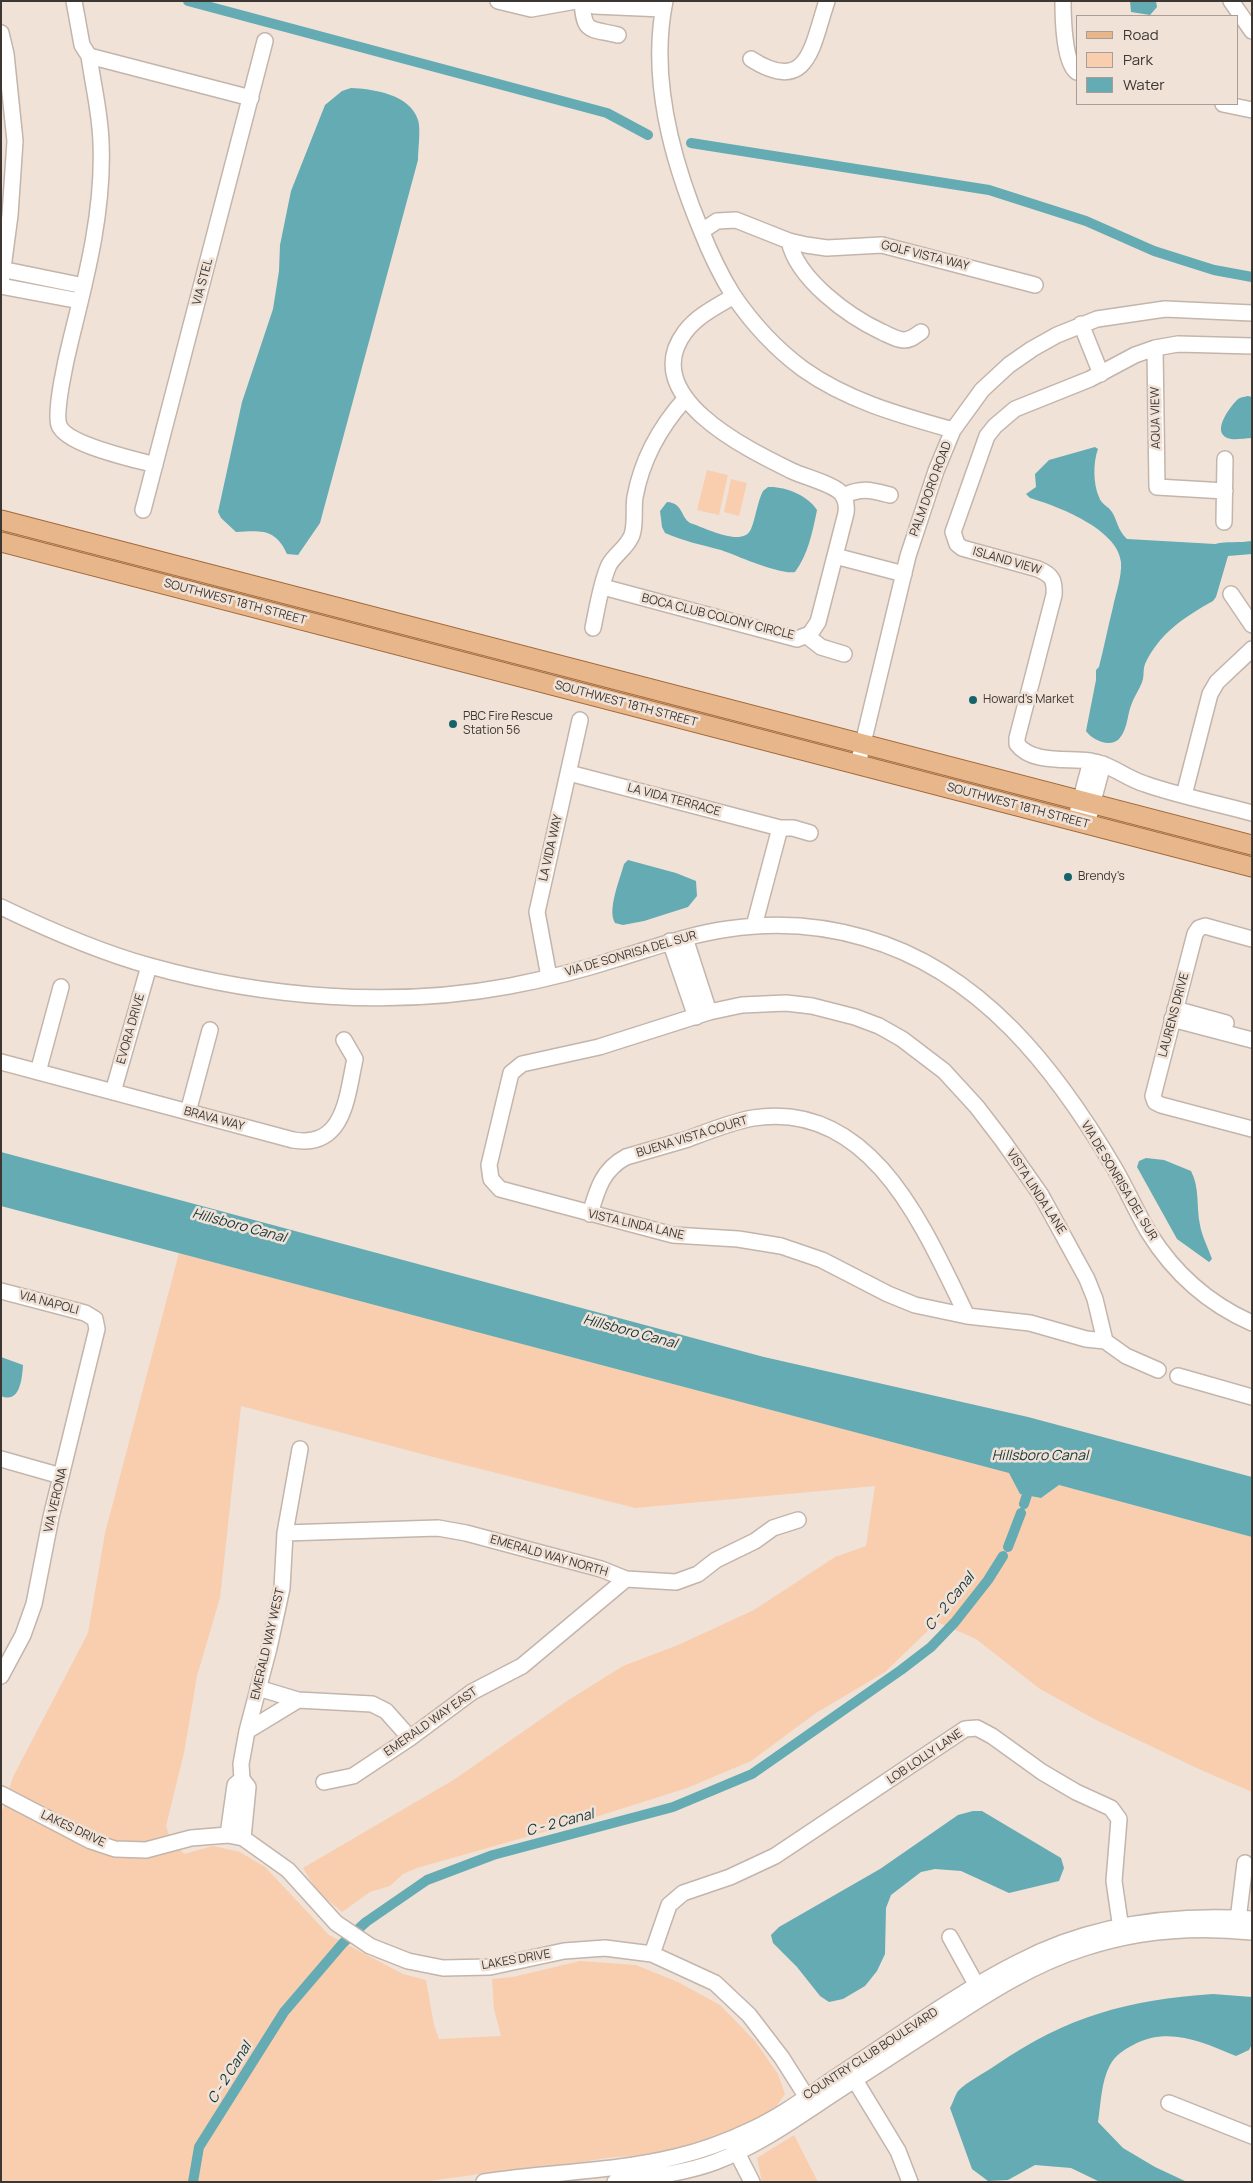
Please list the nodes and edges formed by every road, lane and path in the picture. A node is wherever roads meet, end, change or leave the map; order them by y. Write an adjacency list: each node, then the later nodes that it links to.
1 (74, 1): 13 (street)
2 (498, 1): 3 (street)
3 (576, 1)
4 (583, 1): 8 (street); 11 (street)
5 (827, 1): 14 (street)
6 (1063, 1): 15 (street)
7 (1231, 1): 9 (street)
8 (664, 5): 19 (street)
9 (1252, 31)
10 (1, 33): 21 (street)
11 (618, 35)
12 (266, 41): 16 (street, VIA STEL)
13 (89, 56): 16 (street); 23 (street)
14 (751, 58)
15 (1076, 72)
16 (251, 98): 35 (street, VIA STEL)
17 (1228, 105): 18 (street)
18 (1252, 110)
19 (702, 231): 20 (street, GOLF VISTA WAY); 24 (street)
20 (789, 241): 22 (street, GOLF VISTA WAY); 28 (street)
21 (2, 277): 23 (street); 25 (street)
22 (1036, 284)
23 (84, 286): 25 (street)
24 (734, 296): 32 (street); 33 (street)
25 (80, 301): 35 (street)
26 (1252, 313): 27 (street, PALM DORO ROAD)
27 (1081, 324): 31 (street); 33 (street, PALM DORO ROAD)
28 (921, 332)
29 (1252, 346): 30 (street, ISLAND VIEW)
30 (1154, 348): 31 (street, ISLAND VIEW); 36 (street, AQUA VIEW)
31 (1101, 374): 54 (street, ISLAND VIEW)
32 (685, 399): 38 (street); 45 (street)
33 (953, 430): 44 (street, PALM DORO ROAD)
34 (1225, 460): 36 (street)
35 (155, 465): 39 (street, VIA STEL)
36 (1225, 491): 41 (street)
37 (890, 495): 38 (street)
38 (843, 496): 43 (street, BOCA CLUB COLONY CIRCLE)
39 (143, 510)
40 (1, 520): 53 (main road, SOUTHWEST 18TH STREET)
41 (1224, 522)
42 (1, 542): 55 (main road, SOUTHWEST 18TH STREET)
43 (835, 556): 44 (street); 49 (street, BOCA CLUB COLONY CIRCLE)
44 (904, 574): 53 (street, PALM DORO ROAD)
45 (603, 587): 48 (street); 49 (street, BOCA CLUB COLONY CIRCLE)
46 (1231, 594): 47 (street)
47 (1252, 626)
48 (593, 628)
49 (807, 636): 51 (street)
50 (1252, 649): 57 (street)
51 (844, 654)
52 (580, 720): 56 (street, LA VIDA WAY)
53 (862, 744): 55 (street, PALM DORO ROAD); 58 (main road, SOUTHWEST 18TH STREET)
54 (1097, 762): 57 (street, ISLAND VIEW); 58 (street)
55 (858, 764): 60 (main road, SOUTHWEST 18TH STREET)
56 (569, 773): 61 (street, LA VIDA TERRACE); 70 (street, LA VIDA WAY)
57 (1184, 795): 59 (street, ISLAND VIEW)
58 (1086, 802): 60 (street); 63 (main road, SOUTHWEST 18TH STREET)
59 (1252, 813)
60 (1081, 822): 64 (main road, SOUTHWEST 18TH STREET)
61 (780, 828): 62 (street, LA VIDA TERRACE); 66 (street)
62 (810, 833)
63 (1252, 845)
64 (1252, 867)
65 (1, 908): 69 (street, VIA DE SONRISA DEL SUR)
66 (754, 926): 68 (street, VIA DE SONRISA DEL SUR); 87 (street, VIA DE SONRISA DEL SUR)
67 (1252, 938): 72 (street, LAURENS DRIVE)
68 (677, 940): 70 (street, VIA DE SONRISA DEL SUR); 73 (street)
69 (149, 966): 70 (street, VIA DE SONRISA DEL SUR); 80 (street, EVORA DRIVE)
70 (549, 977)
71 (61, 988): 79 (street)
72 (1174, 1014): 75 (street); 77 (street); 82 (street, LAURENS DRIVE)
73 (702, 1015): 83 (street, VISTA LINDA LANE); 88 (street, VISTA LINDA LANE)
74 (210, 1030): 81 (street)
75 (1252, 1030)
76 (344, 1040): 81 (street, BRAVA WAY)
77 (1252, 1040)
78 (1, 1062): 79 (street, BRAVA WAY)
79 (38, 1072): 80 (street, BRAVA WAY)
80 (113, 1092): 81 (street, BRAVA WAY)
81 (188, 1112)
82 (1252, 1130)
83 (590, 1214): 85 (street, VISTA LINDA LANE); 85 (street, BUENA VISTA COURT)
84 (1, 1291): 86 (street, VIA NAPOLI)
85 (967, 1316): 88 (street, VISTA LINDA LANE)
86 (95, 1319): 94 (street, VIA VERONA)
87 (1252, 1323)
88 (1105, 1341): 89 (street, VISTA LINDA LANE)
89 (1158, 1370)
90 (1178, 1376): 91 (street)
91 (1252, 1397)
92 (300, 1449): 96 (street, EMERALD WAY WEST)
93 (1, 1459): 94 (street)
94 (61, 1476): 98 (street, VIA VERONA)
95 (798, 1520): 97 (street, EMERALD WAY NORTH)
96 (285, 1533): 97 (street, EMERALD WAY NORTH); 99 (street, EMERALD WAY WEST)
97 (626, 1579): 102 (street, EMERALD WAY EAST)
98 (1, 1676)
99 (258, 1688): 100 (street); 101 (street, EMERALD WAY WEST)
100 (298, 1700): 101 (street); 102 (street)
101 (246, 1731): 103 (street, EMERALD WAY WEST)
102 (410, 1738): 104 (street, EMERALD WAY EAST)
103 (242, 1779): 106 (street, EMERALD WAY WEST); 107 (street, EMERALD WAY WEST)
104 (324, 1782)
105 (1, 1794): 106 (street, LAKES DRIVE)
106 (228, 1835): 107 (street, LAKES DRIVE)
107 (243, 1838): 112 (street, LAKES DRIVE)
108 (1245, 1863): 109 (street)
109 (1245, 1925): 110 (street, COUNTRY CLUB BOULEVARD)
110 (1121, 1932): 112 (street, LOB LOLLY LANE); 113 (street, COUNTRY CLUB BOULEVARD)
111 (950, 1937): 113 (street)
112 (652, 1954): 115 (street, LAKES DRIVE)
113 (980, 1991): 114 (street, COUNTRY CLUB BOULEVARD)
114 (851, 2074): 115 (street, COUNTRY CLUB BOULEVARD); 123 (street)
115 (809, 2102): 118 (street, COUNTRY CLUB BOULEVARD)
116 (1169, 2103): 117 (street)
117 (1252, 2136)
118 (733, 2146): 119 (street, COUNTRY CLUB BOULEVARD); 121 (street, COUNTRY CLUB BOULEVARD); 122 (street)
119 (587, 2176): 120 (street, COUNTRY CLUB BOULEVARD)
120 (484, 2182)
121 (615, 2182)
122 (752, 2182)
123 (910, 2182)

